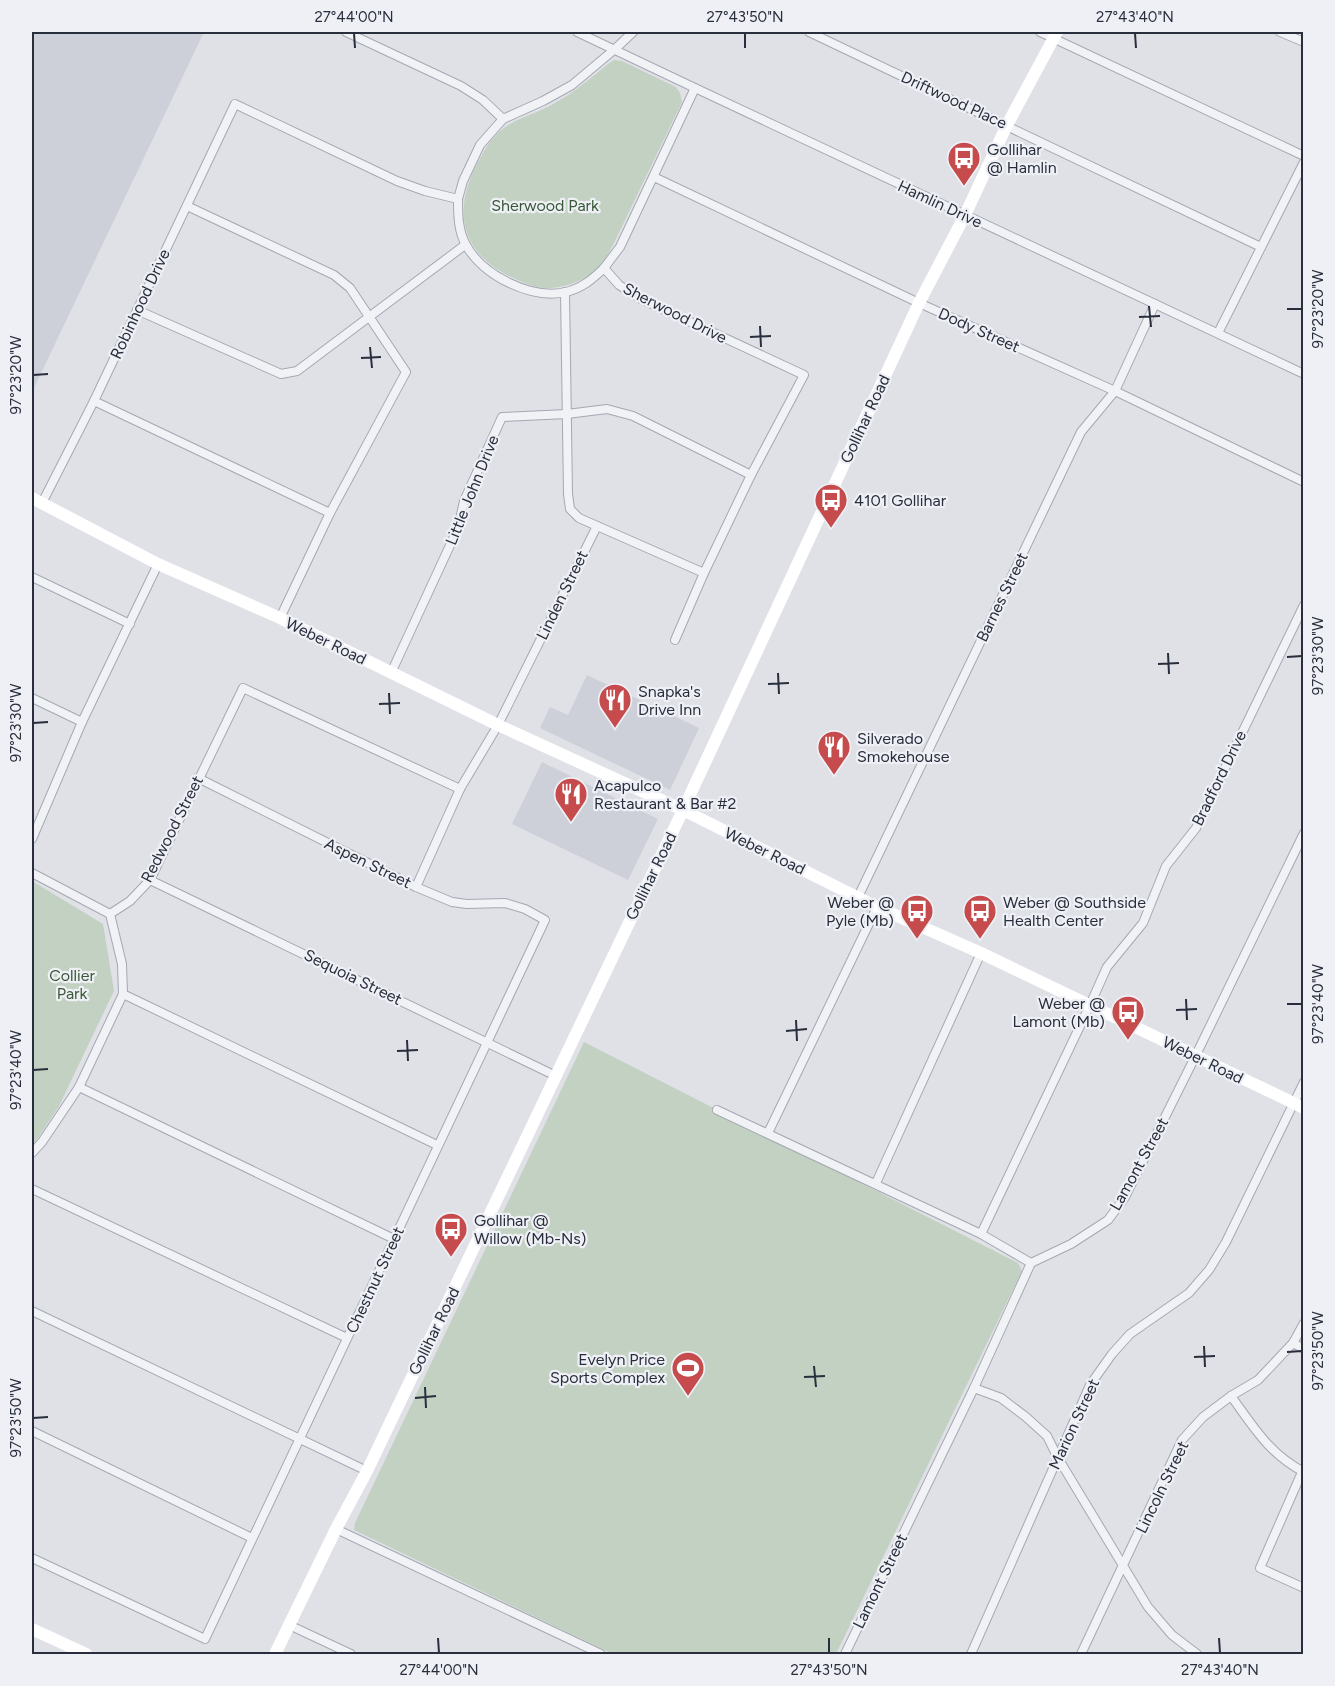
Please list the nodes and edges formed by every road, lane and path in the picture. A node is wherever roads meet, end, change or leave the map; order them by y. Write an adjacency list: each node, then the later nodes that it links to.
1 (346, 32): 11 (street)
2 (577, 32): 9 (street, Hamlin Drive)
3 (633, 32): 9 (street)
4 (809, 32): 12 (street, Driftwood Place)
5 (1040, 32): 7 (street)
6 (1280, 32): 8 (street)
7 (1055, 35): 12 (main road, Gollihar Road); 13 (street)
8 (1303, 40)
9 (615, 49): 10 (street, Hamlin Drive); 11 (street)
10 (694, 88): 15 (street); 18 (street, Hamlin Drive)
11 (502, 119): 16 (street)
12 (1007, 125): 18 (main road, Gollihar Road); 20 (street, Driftwood Place)
13 (1304, 156)
14 (1304, 162): 20 (street)
15 (654, 177): 21 (street); 23 (street, Dody Street)
16 (458, 199): 17 (street, Robinhood Drive); 19 (street)
17 (187, 206): 25 (street, Robinhood Drive); 26 (street)
18 (965, 215): 23 (main road, Gollihar Road); 24 (street, Hamlin Drive)
19 (465, 244): 22 (street); 26 (street)
20 (1262, 248): 27 (street)
21 (604, 268): 22 (street); 32 (street, Sherwood Drive)
22 (565, 292): 31 (street)
23 (919, 303): 29 (street, Dody Street); 50 (main road, Gollihar Road)
24 (1155, 304): 27 (street, Hamlin Drive); 29 (street, Barnes Street)
25 (137, 310): 26 (street); 30 (street, Robinhood Drive)
26 (369, 318): 35 (street)
27 (1218, 333): 28 (street, Hamlin Drive)
28 (1304, 374)
29 (1115, 391): 33 (street, Dody Street); 58 (street, Barnes Street)
30 (94, 402): 34 (street, Robinhood Drive); 35 (street)
31 (567, 414): 32 (street, Little John Drive); 36 (street); 44 (street, Little John Drive)
32 (752, 475): 38 (street)
33 (1304, 482)
34 (37, 501): 37 (main road, Weber Road)
35 (330, 513): 41 (street)
36 (597, 526): 38 (street); 47 (street, Linden Street)
37 (158, 564): 41 (main road, Weber Road); 42 (street)
38 (704, 573): 43 (street)
39 (32, 577): 42 (street)
40 (1304, 605): 64 (street, Bradford Drive)
41 (280, 618): 44 (main road, Weber Road)
42 (130, 624): 46 (street)
43 (675, 640)
44 (391, 673): 47 (main road, Weber Road)
45 (32, 698): 46 (street)
46 (82, 722): 52 (street)
47 (498, 726): 49 (street, Linden Street); 50 (main road, Weber Road)
48 (198, 778): 49 (street, Redwood Street); 56 (street, Redwood Street); 57 (street, Aspen Street)
49 (460, 789): 57 (street, Linden Street)
50 (683, 810): 58 (main road, Weber Road); 67 (main road, Gollihar Road)
51 (32, 817): 52 (street)
52 (40, 821): 54 (street)
53 (1304, 833): 66 (street, Lamont Street)
54 (32, 839)
55 (32, 873): 60 (street)
56 (150, 880): 60 (street, Redwood Street); 65 (street, Sequoia Street)
57 (416, 886): 61 (street, Aspen Street)
58 (858, 897): 59 (main road, Weber Road)
59 (877, 907): 62 (main road, Weber Road); 72 (street)
60 (110, 914): 63 (street)
61 (545, 920): 65 (street, Chestnut Street)
62 (981, 952): 64 (main road, Weber Road); 75 (street)
63 (123, 994): 69 (street); 73 (street)
64 (1090, 1005): 66 (main road, Weber Road); 77 (street, Bradford Drive)
65 (488, 1042): 67 (street, Sequoia Street); 73 (street, Chestnut Street)
66 (1195, 1057): 70 (main road, Weber Road); 79 (street, Lamont Street)
67 (556, 1076): 90 (main road, Gollihar Road)
68 (1304, 1082): 70 (street, Marion Street)
69 (79, 1087): 74 (street); 78 (street)
70 (1298, 1106): 89 (street, Marion Street)
71 (717, 1110): 72 (street)
72 (768, 1133): 75 (street)
73 (437, 1145): 78 (street, Chestnut Street)
74 (32, 1154)
75 (876, 1184): 77 (street)
76 (32, 1189): 82 (street)
77 (981, 1234): 79 (street)
78 (394, 1239): 82 (street, Chestnut Street)
79 (1032, 1263): 85 (street, Lamont Street)
80 (32, 1311): 88 (street)
81 (1304, 1323): 83 (street, Lincoln Street)
82 (347, 1338): 88 (street, Chestnut Street)
83 (1293, 1343): 84 (street); 86 (street, Lincoln Street)
84 (1304, 1349)
85 (974, 1388): 89 (street); 104 (street, Lamont Street)
86 (1231, 1396): 91 (street); 95 (street, Lincoln Street)
87 (32, 1431): 93 (street)
88 (300, 1439): 90 (street); 93 (street, Chestnut Street)
89 (1058, 1458): 95 (street); 105 (street, Marion Street)
90 (367, 1471): 92 (main road, Gollihar Road)
91 (1303, 1472): 96 (street)
92 (336, 1529): 97 (main road, Gollihar Road); 103 (street)
93 (252, 1538): 94 (street, Chestnut Street)
94 (32, 1558)
95 (1124, 1566): 106 (street, Lincoln Street); 107 (street)
96 (1304, 1588)
97 (289, 1625): 101 (main road, Gollihar Road); 102 (street)
98 (32, 1629): 99 (main road)
99 (71, 1651): 100 (main road)
100 (86, 1654)
101 (275, 1654)
102 (351, 1654)
103 (602, 1654)
104 (845, 1654)
105 (971, 1654)
106 (1081, 1654)
107 (1197, 1654)

